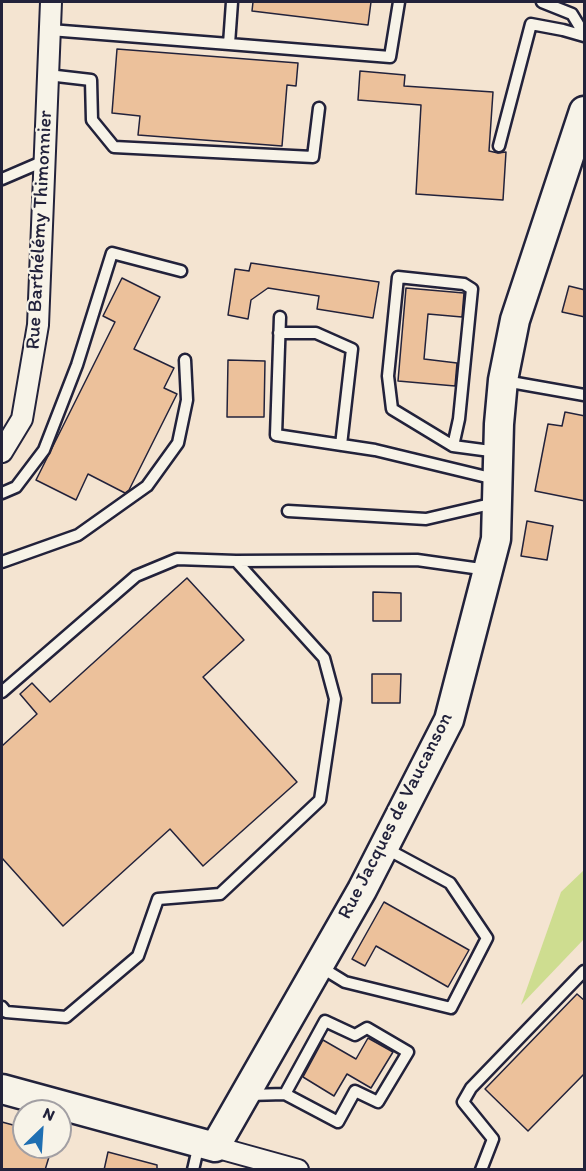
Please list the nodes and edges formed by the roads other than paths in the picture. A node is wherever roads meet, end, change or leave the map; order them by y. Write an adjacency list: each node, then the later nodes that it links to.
1 (51, 2): 5 (street, Rue Barthélémy Thimonnier)
2 (232, 2): 7 (lane)
3 (399, 2): 7 (lane)
4 (542, 2): 6 (lane)
5 (50, 30): 7 (lane); 8 (street, Rue Barthélémy Thimonnier)
6 (585, 35): 11 (lane)
7 (229, 44)
8 (48, 75): 9 (lane); 12 (street, Rue Barthélémy Thimonnier)
9 (319, 108)
10 (585, 111): 18 (street, Rue Jacques de Vaucanson)
11 (499, 146)
12 (44, 161): 13 (lane); 22 (street, Rue Barthélémy Thimonnier)
13 (2, 178)
14 (181, 271): 24 (lane)
15 (280, 317): 16 (lane)
16 (279, 333): 20 (lane); 20 (lane)
17 (185, 360): 27 (lane)
18 (503, 380): 19 (lane); 23 (street, Rue Jacques de Vaucanson)
19 (585, 395)
20 (341, 445): 23 (lane)
21 (453, 446): 21 (lane); 23 (lane)
22 (2, 452)
23 (498, 478): 25 (lane); 28 (street, Rue Jacques de Vaucanson)
24 (2, 493)
25 (288, 511)
26 (236, 561): 28 (lane); 29 (lane); 33 (lane)
27 (2, 562)
28 (488, 570): 30 (street, Rue Jacques de Vaucanson)
29 (2, 692)
30 (384, 847): 31 (street, Rue Jacques de Vaucanson); 31 (lane)
31 (318, 965): 36 (street, Rue Jacques de Vaucanson)
32 (585, 970): 39 (lane)
33 (2, 1007)
34 (2, 1089): 37 (street)
35 (285, 1094): 35 (lane); 36 (lane)
36 (245, 1095): 37 (street, Rue Jacques de Vaucanson)
37 (202, 1153): 38 (street)
38 (298, 1170)
39 (481, 1170)

